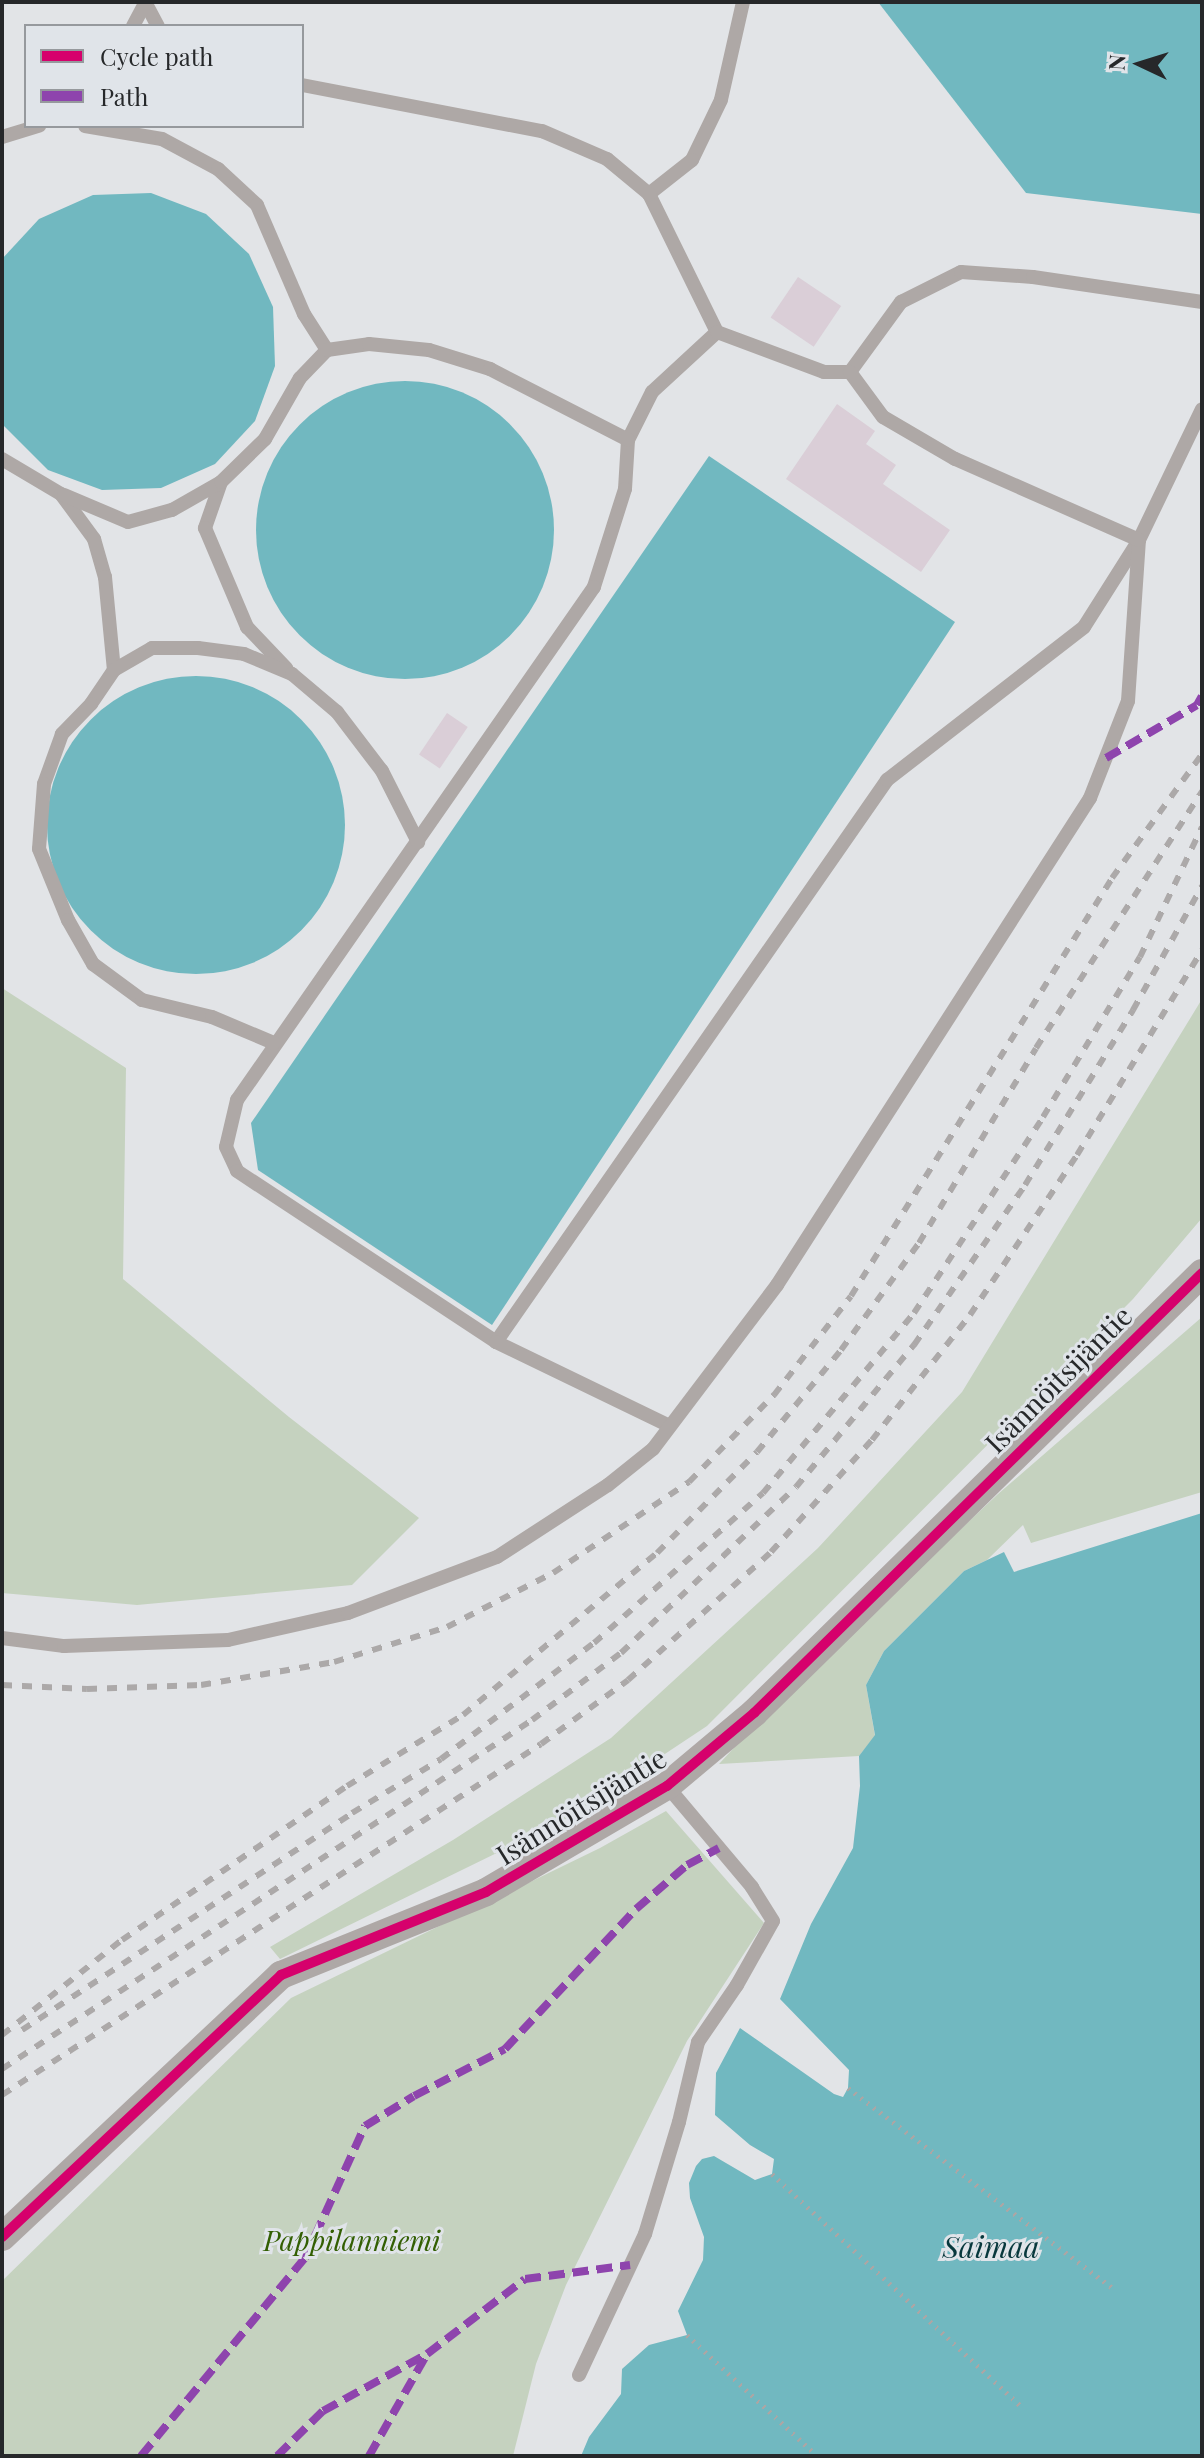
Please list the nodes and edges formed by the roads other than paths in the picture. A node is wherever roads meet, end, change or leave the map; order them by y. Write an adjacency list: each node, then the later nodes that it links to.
1 (146, 2): 3 (lane); 4 (lane)
2 (743, 2): 10 (lane)
3 (134, 24)
4 (157, 24)
5 (304, 85): 10 (lane)
6 (32, 128): 9 (lane)
7 (109, 128): 8 (lane)
8 (145, 131): 13 (lane)
9 (2, 137)
10 (649, 194): 12 (lane)
11 (1202, 302): 14 (lane)
12 (717, 332): 14 (lane); 16 (lane)
13 (327, 350): 16 (lane); 18 (lane)
14 (850, 372): 20 (lane)
15 (1202, 409): 20 (lane)
16 (628, 440): 23 (lane)
17 (2, 459): 19 (lane)
18 (221, 482): 19 (lane); 22 (lane)
19 (61, 494): 21 (lane)
20 (1139, 540): 26 (lane); 27 (lane)
21 (114, 670): 22 (lane); 24 (lane)
22 (292, 674): 23 (lane)
23 (418, 842): 24 (lane)
24 (274, 1043): 26 (lane)
25 (1202, 1273): 29 (street, Isännöitsijäntie)
26 (496, 1342): 27 (lane)
27 (670, 1426): 28 (lane)
28 (2, 1638)
29 (667, 1786): 30 (street, Isännöitsijäntie); 31 (lane)
30 (2, 2237)
31 (579, 2375)

